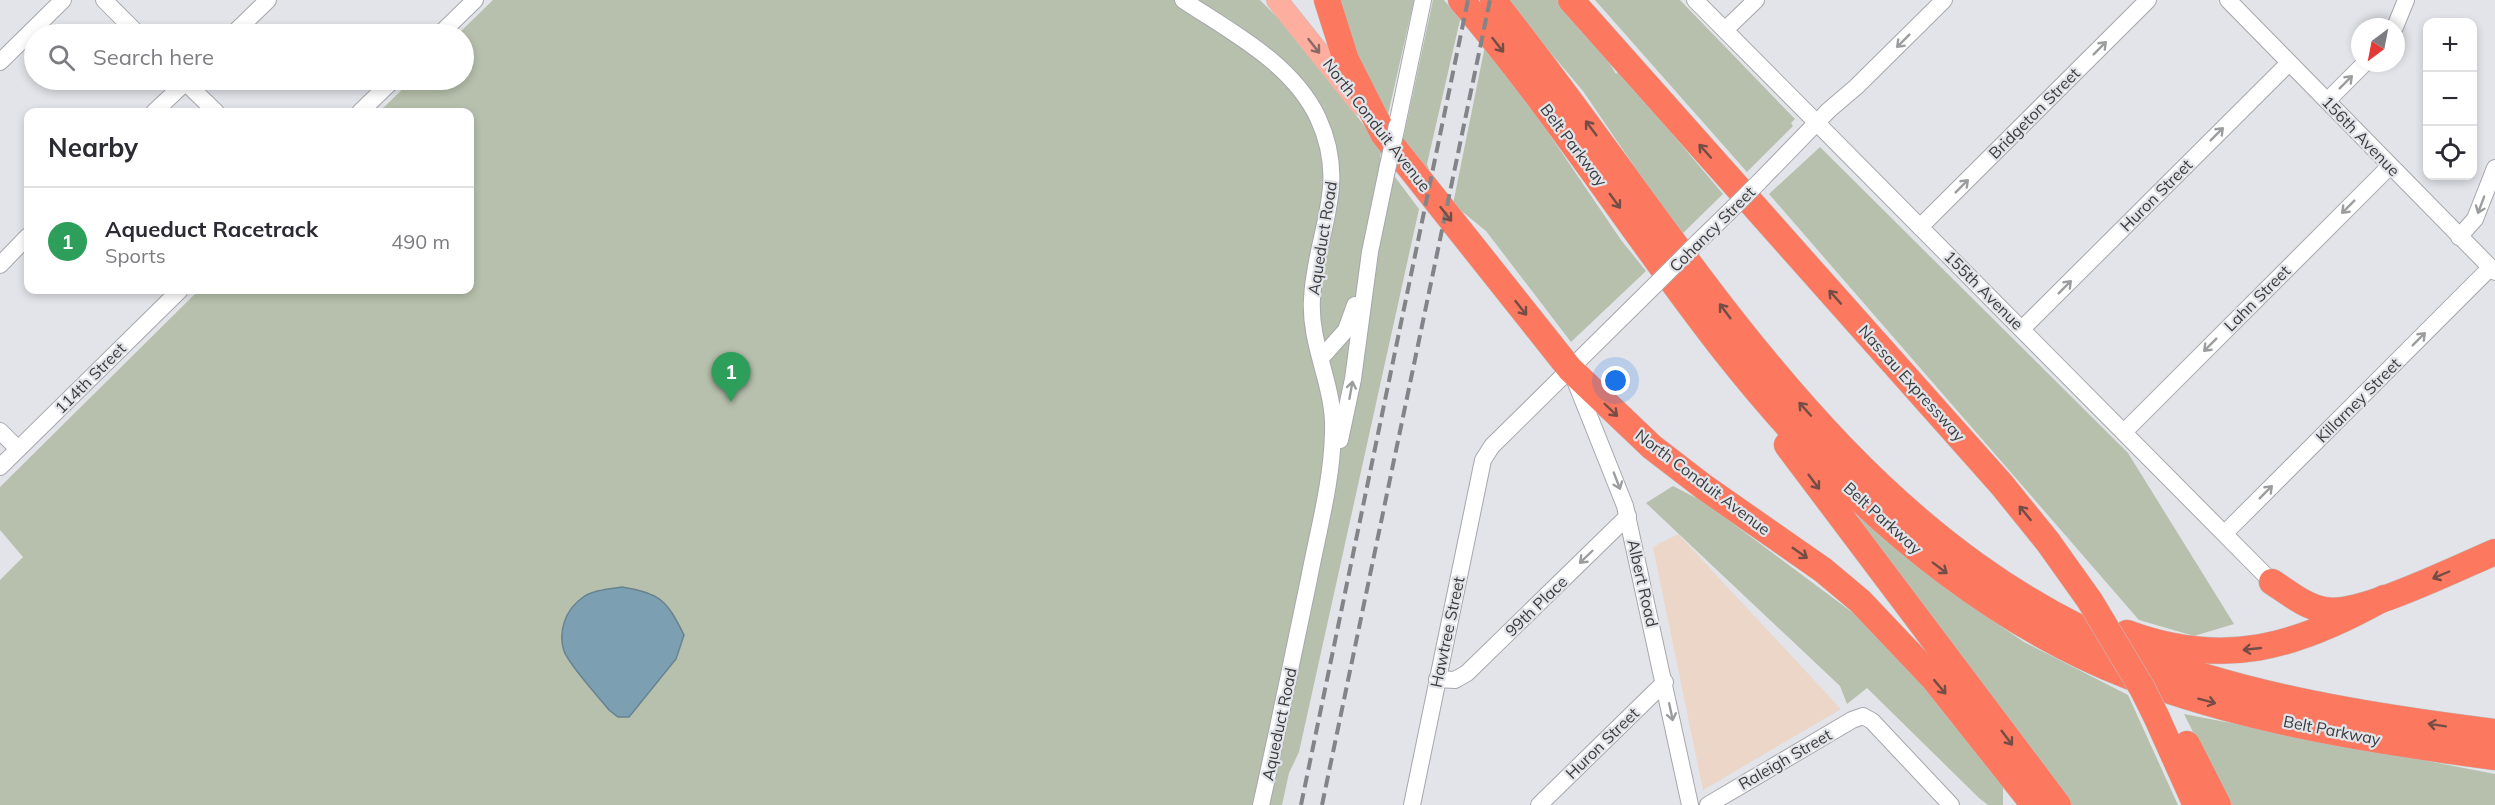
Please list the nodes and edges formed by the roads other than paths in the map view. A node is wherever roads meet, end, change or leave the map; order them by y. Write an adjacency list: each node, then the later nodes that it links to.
1 (63, 0): 19 (street)
2 (104, 0): 20 (street)
3 (268, 0): 21 (street)
4 (476, 0): 22 (street)
5 (1183, 0): 48 (street, Aqueduct Road)
6 (1277, 0): 36 (main road, North Conduit Avenue, one-way to 36)
7 (1327, 0): 36 (highway)
8 (1423, 0): 36 (street, Aqueduct Road)
9 (1461, 0): 47 (highway, Belt Parkway, one-way to 47)
10 (1492, 0): 54 (highway, Belt Parkway, one-way to 10)
11 (1571, 0): 65 (highway, Nassau Expressway, one-way to 11, bridge)
12 (1695, 0): 23 (street, 155th Avenue)
13 (1756, 0): 23 (street)
14 (1944, 0): 35 (street, Cohancy Street, one-way to 35)
15 (2148, 0): 39 (street, Bridgeton Street, one-way to 15)
16 (2228, 0): 26 (street, 156th Avenue)
17 (2406, 0): 18 (street)
18 (2399, 18)
19 (39, 24)
20 (128, 24)
21 (243, 24)
22 (451, 24)
23 (1725, 30): 35 (street, 155th Avenue)
24 (24, 38): 25 (street)
25 (0, 62)
26 (2289, 63): 31 (street, 156th Avenue); 46 (street, Huron Street, one-way to 26)
27 (2356, 72): 31 (street, one-way to 27)
28 (175, 90): 32 (street)
29 (195, 90): 33 (street)
30 (383, 90): 34 (street)
31 (2327, 101): 37 (street, 156th Avenue)
32 (158, 108)
33 (212, 108)
34 (364, 108)
35 (1818, 124): 39 (street, 155th Avenue); 49 (street, Cohancy Street, bridge)
36 (1390, 130): 42 (street, Aqueduct Road, bridge); 49 (highway, North Conduit Avenue, one-way to 49)
37 (2390, 166): 40 (street, 156th Avenue); 50 (street, Lahn Street, one-way to 50)
38 (2495, 168): 40 (street, one-way to 40)
39 (1920, 227): 46 (street, 155th Avenue)
40 (2459, 237): 44 (street, 156th Avenue)
41 (24, 240): 43 (street)
42 (1370, 252): 48 (street); 56 (street, Aqueduct Road, one-way to 42)
43 (0, 265)
44 (2493, 270): 58 (street, Killarney Street, one-way to 44)
45 (176, 294): 52 (street, 114th Street)
46 (2023, 328): 50 (street, 155th Avenue)
47 (1722, 347): 67 (highway, Belt Parkway, one-way to 67); 75 (highway, one-way to 75)
48 (1321, 358): 56 (street, Aqueduct Road)
49 (1570, 369): 53 (street, Cohancy Street); 57 (street, Albert Road, one-way to 57); 74 (highway, North Conduit Avenue, one-way to 74)
50 (2125, 430): 58 (street, 155th Avenue)
51 (0, 431): 52 (street)
52 (18, 450): 55 (street, 114th Street)
53 (1483, 460): 63 (street, Hawtree Street)
54 (1860, 466): 62 (highway, one-way to 54); 66 (highway, Belt Parkway, one-way to 54)
55 (0, 467)
56 (1331, 467): 68 (street, Aqueduct Road)
57 (1628, 516): 63 (street, 99th Place, one-way to 63); 64 (street, Albert Road)
58 (2225, 533): 60 (street, 155th Avenue)
59 (2495, 552): 61 (highway, one-way to 61)
60 (2272, 582): 61 (highway); 62 (highway)
61 (2384, 598): 62 (highway)
62 (2288, 642)
63 (1437, 680): 69 (street, Hawtree Street)
64 (1665, 682): 70 (street, Huron Street); 71 (street, Albert Road, one-way to 71)
65 (2166, 718): 76 (highway, Nassau Expressway); 77 (highway)
66 (2495, 732)
67 (2495, 757)
68 (1261, 805)
69 (1412, 805)
70 (1539, 805)
71 (1690, 805)
72 (1708, 805): 73 (street, Raleigh Street)
73 (1951, 805)
74 (2034, 805)
75 (2058, 805)
76 (2196, 805)
77 (2218, 805)

